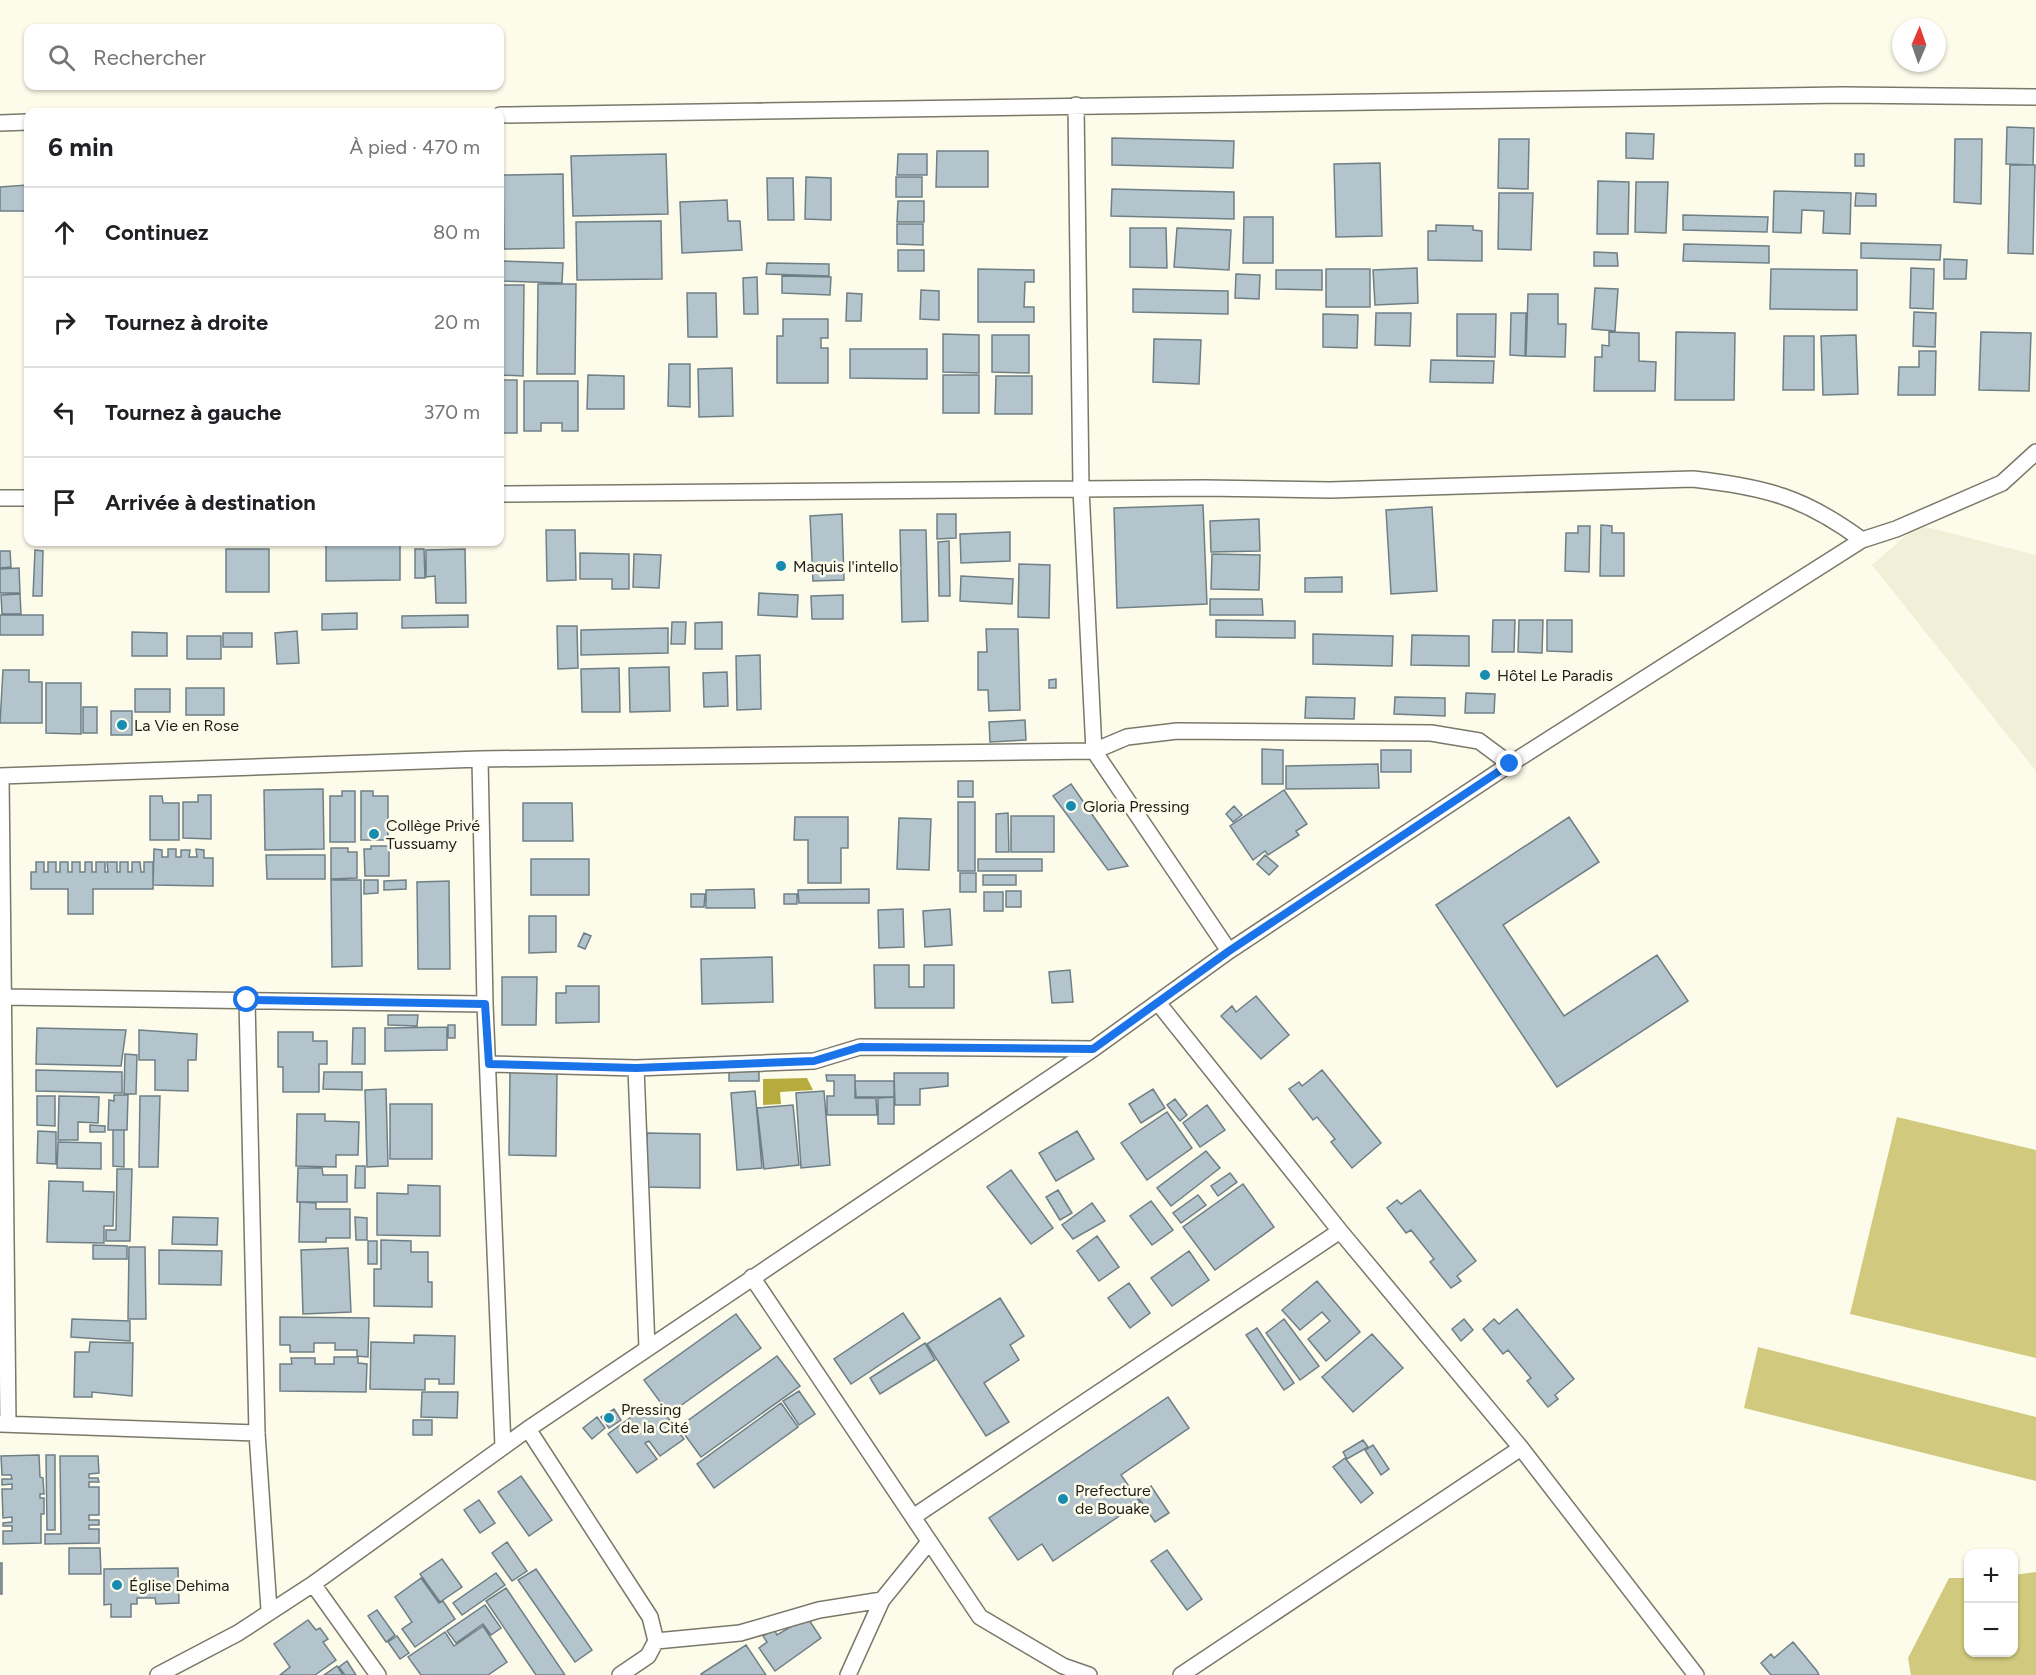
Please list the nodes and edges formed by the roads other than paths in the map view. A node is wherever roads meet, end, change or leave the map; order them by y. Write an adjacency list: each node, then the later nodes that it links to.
1 (2036, 97): 2 (street)
2 (1076, 105): 3 (street); 7 (street)
3 (504, 116)
4 (24, 122): 5 (street)
5 (0, 123)
6 (2036, 452): 11 (street)
7 (1081, 489): 8 (street); 11 (street); 12 (street)
8 (504, 494)
9 (0, 498): 10 (street)
10 (24, 498)
11 (1862, 540): 14 (street)
12 (1094, 751): 13 (street); 14 (street); 16 (street)
13 (480, 759): 15 (street); 19 (street)
14 (1510, 764): 16 (street)
15 (0, 776): 17 (street)
16 (1229, 951): 20 (street)
17 (3, 997): 18 (street); 27 (street)
18 (247, 1000): 19 (street); 29 (street)
19 (485, 1004): 22 (street)
20 (1159, 1004): 21 (street); 24 (street)
21 (1093, 1049): 23 (street); 25 (street)
22 (489, 1064): 23 (street); 30 (street)
23 (636, 1068): 26 (street)
24 (1340, 1231): 31 (street); 32 (street)
25 (752, 1277): 26 (street); 32 (street)
26 (646, 1348): 28 (street)
27 (4, 1424): 29 (street)
28 (528, 1429): 30 (street); 37 (street)
29 (257, 1433): 36 (street)
30 (503, 1447): 34 (street)
31 (1521, 1448): 43 (street); 44 (street)
32 (913, 1518): 33 (street)
33 (929, 1542): 35 (street); 42 (street)
34 (313, 1584): 36 (street); 39 (street)
35 (882, 1600): 37 (street); 41 (street)
36 (269, 1610): 38 (street)
37 (656, 1641): 40 (street)
38 (158, 1675)
39 (378, 1675)
40 (620, 1675)
41 (848, 1675)
42 (1089, 1675)
43 (1181, 1675)
44 (1696, 1675)

